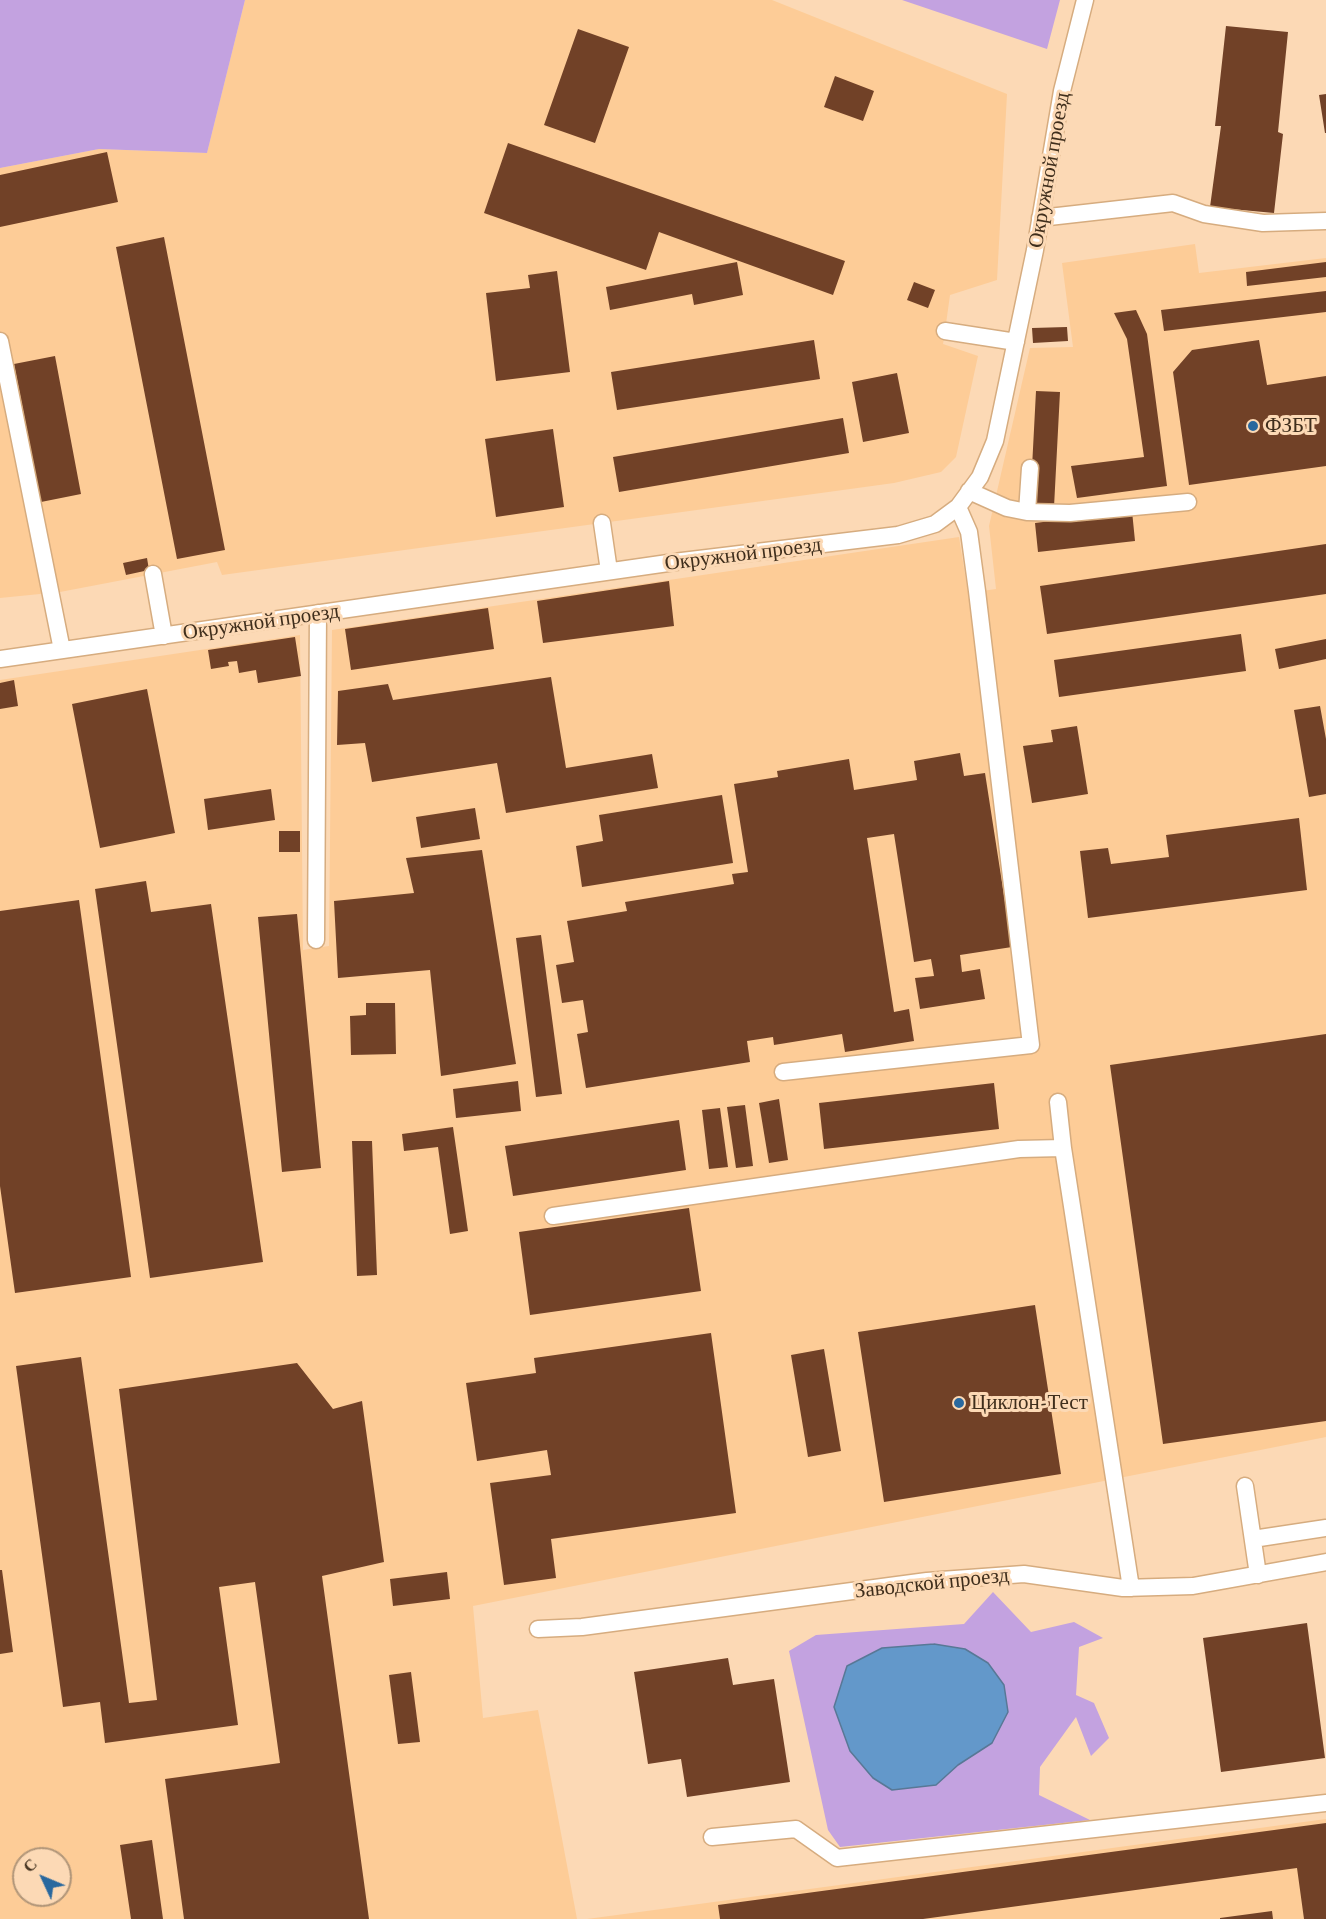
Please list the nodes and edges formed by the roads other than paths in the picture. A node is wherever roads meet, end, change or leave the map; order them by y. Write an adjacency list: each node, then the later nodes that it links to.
1 (1085, 0): 2 (street, Окружной проезд)
2 (1040, 218): 3 (street); 6 (street, Окружной проезд)
3 (1326, 221)
4 (945, 331): 6 (street)
5 (0, 341): 17 (street)
6 (1016, 342): 8 (street, Окружной проезд)
7 (1030, 468): 11 (street)
8 (969, 491): 10 (street, Окружной проезд); 11 (street)
9 (1188, 502): 11 (street)
10 (958, 507): 13 (street, Окружной проезд); 20 (street)
11 (1027, 512)
12 (602, 523): 13 (street)
13 (609, 571): 15 (street, Окружной проезд)
14 (153, 574): 16 (street)
15 (318, 614): 16 (street, Окружной проезд); 19 (street)
16 (164, 636): 17 (street, Окружной проезд)
17 (62, 651): 18 (street, Окружной проезд)
18 (0, 659)
19 (316, 940)
20 (783, 1072)
21 (1058, 1102): 22 (street)
22 (1063, 1148): 23 (street); 29 (street)
23 (553, 1216)
24 (1245, 1486): 26 (street)
25 (1326, 1528): 26 (street)
26 (1253, 1539): 28 (street)
27 (1326, 1562): 28 (street, Заводской проезд)
28 (1258, 1575): 29 (street, Заводской проезд)
29 (1131, 1588): 30 (street, Заводской проезд)
30 (538, 1629)
31 (1326, 1803): 32 (street)
32 (712, 1837)

